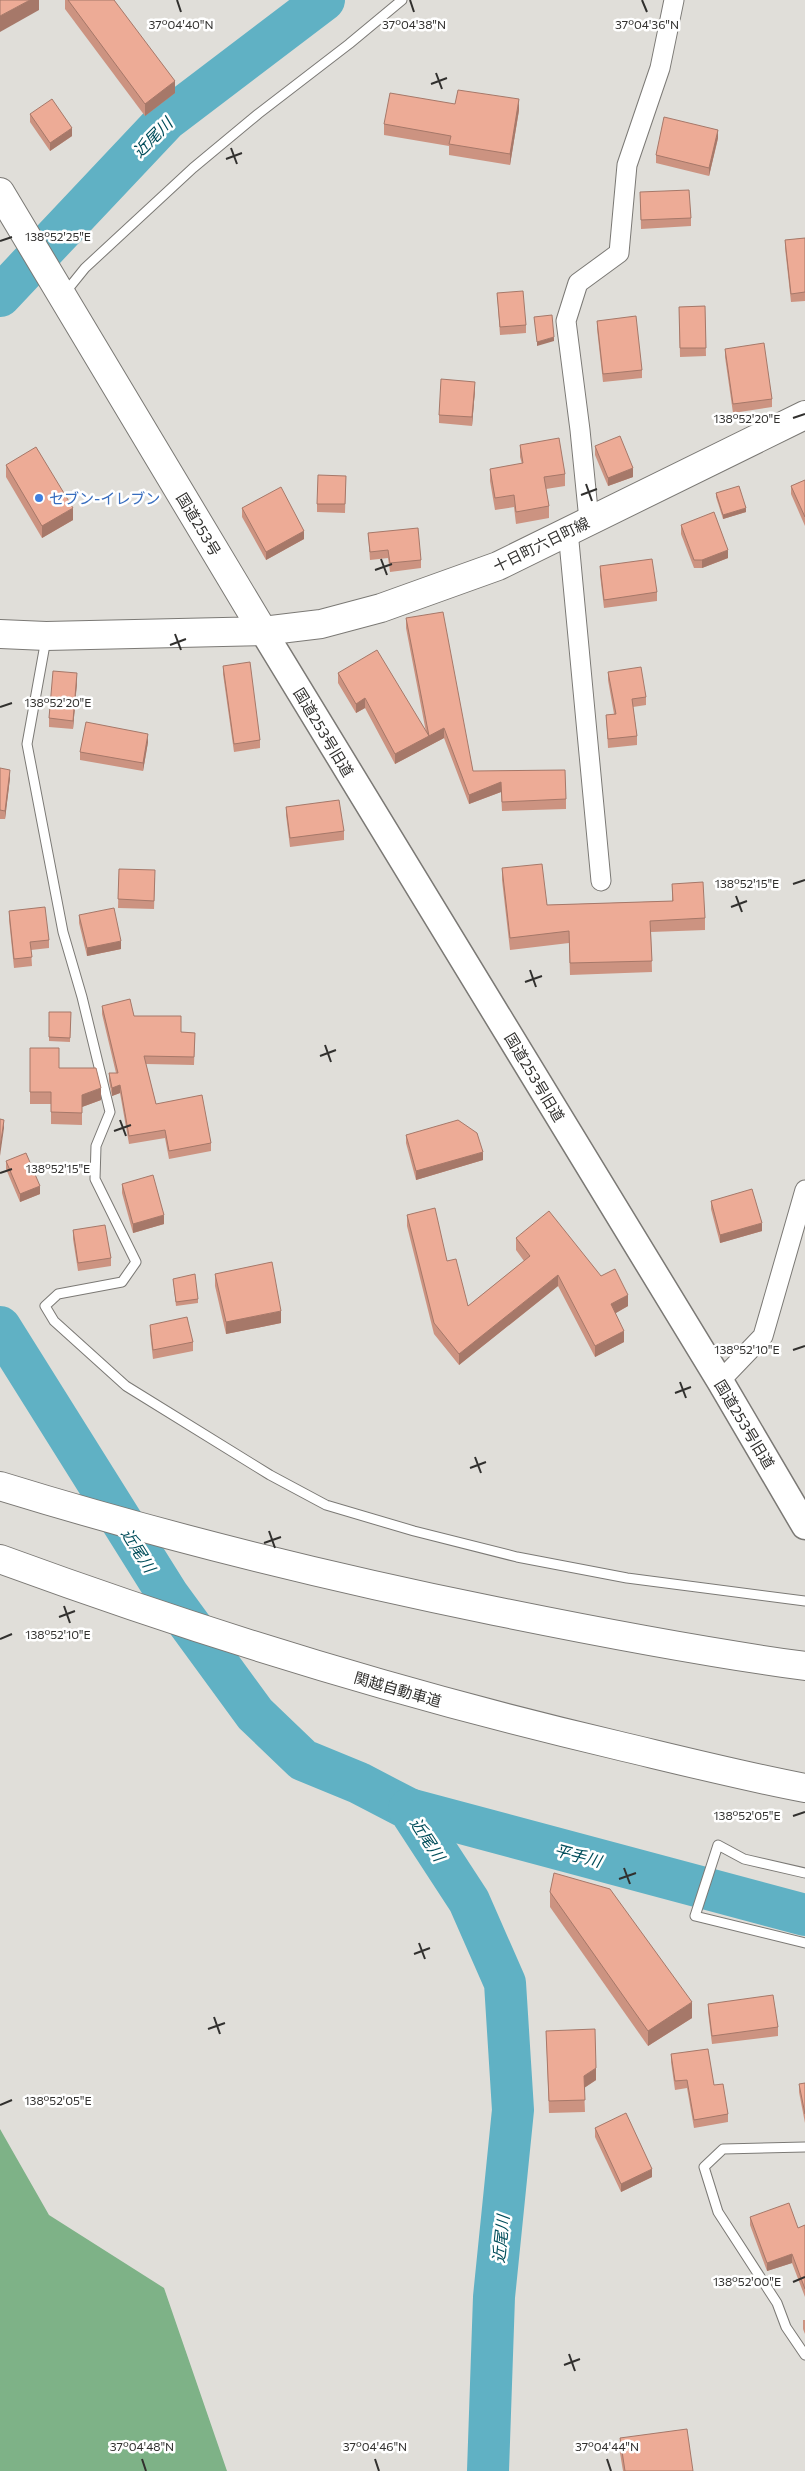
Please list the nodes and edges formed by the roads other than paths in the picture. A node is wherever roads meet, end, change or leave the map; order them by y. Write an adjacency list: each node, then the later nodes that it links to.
1 (402, 0): 4 (lane)
2 (674, 0): 6 (street)
3 (0, 192): 4 (main road, 国道253号)
4 (60, 291): 7 (main road, 国道253号)
5 (805, 415): 6 (main road, 十日町六日町線)
6 (578, 526): 7 (main road, 十日町六日町線); 10 (street)
7 (263, 631): 9 (main road); 12 (street, 国道253号旧道)
8 (0, 634): 9 (main road)
9 (46, 636): 16 (lane)
10 (601, 881)
11 (805, 1190): 12 (street)
12 (720, 1380): 14 (street, 国道253号旧道)
13 (0, 1486): 17 (main road)
14 (805, 1526)
15 (0, 1560): 18 (main road, 関越自動車道)
16 (805, 1601)
17 (805, 1666)
18 (805, 1788)
19 (805, 1873): 20 (lane)
20 (805, 1943)
21 (805, 2147): 22 (lane)
22 (805, 2355)

